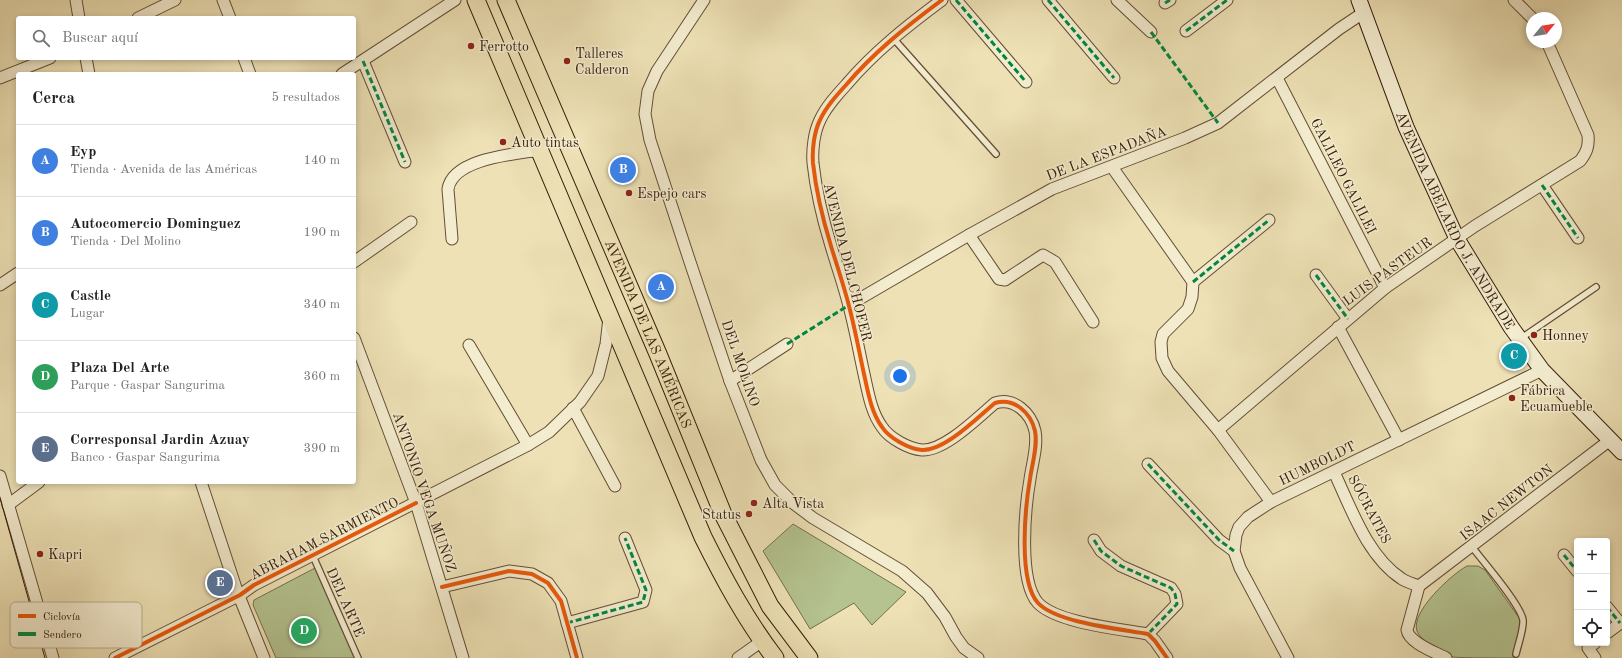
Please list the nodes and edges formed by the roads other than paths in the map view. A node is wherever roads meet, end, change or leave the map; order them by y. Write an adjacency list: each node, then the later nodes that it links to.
1 (76, 0): 16 (street)
2 (175, 0): 17 (street)
3 (223, 0): 18 (street)
4 (455, 0): 26 (street)
5 (476, 0): 34 (main road, AVENIDA DE LAS AMÉRICAS)
6 (506, 0): 108 (main road, AVENIDA DE LAS AMÉRICAS)
7 (704, 0): 62 (street, DEL MOLINO)
8 (942, 0): 21 (street, AVENIDA DEL CHOFER)
9 (956, 0): 33 (street)
10 (1048, 0): 31 (street)
11 (1117, 0): 20 (street)
12 (1227, 0): 19 (street)
13 (1514, 0): 15 (street)
14 (1361, 7): 32 (street, DE LA ESPADAÑA); 44 (street, AVENIDA ABELARDO J. ANDRADE)
15 (1526, 12)
16 (79, 16)
17 (142, 16)
18 (229, 16)
19 (1186, 31)
20 (1151, 32)
21 (893, 38): 35 (lane); 52 (street, AVENIDA DEL CHOFER)
22 (1550, 48): 38 (street, LUIS PASTEUR)
23 (45, 60): 30 (street)
24 (86, 60): 27 (street)
25 (245, 60): 28 (street)
26 (363, 61): 29 (street); 36 (street)
27 (89, 72)
28 (249, 72)
29 (345, 72)
30 (0, 78)
31 (1114, 78)
32 (1277, 78): 37 (street, DE LA ESPADAÑA); 51 (street, GALILEO GALILEI)
33 (1026, 82)
34 (540, 150): 43 (street); 53 (main road, AVENIDA DE LAS AMÉRICAS)
35 (996, 154)
36 (405, 162)
37 (1112, 167): 41 (street, DE LA ESPADAÑA); 48 (street)
38 (1542, 185): 42 (street); 44 (street, LUIS PASTEUR)
39 (1269, 220): 48 (street)
40 (411, 222): 45 (street)
41 (969, 235): 52 (street, DE LA ESPADAÑA); 55 (street)
42 (1578, 238)
43 (452, 239)
44 (1457, 239): 51 (street, LUIS PASTEUR); 57 (street, AVENIDA ABELARDO J. ANDRADE)
45 (356, 261)
46 (16, 274): 49 (street)
47 (1316, 275): 54 (street)
48 (1193, 282): 64 (street)
49 (0, 285)
50 (1596, 287): 57 (lane)
51 (1385, 288): 54 (street, LUIS PASTEUR)
52 (849, 305): 93 (street, AVENIDA DEL CHOFER)
53 (610, 312): 63 (street, ABRAHAM SARMIENTO); 94 (main road, AVENIDA DE LAS AMÉRICAS)
54 (1348, 319): 56 (street, LUIS PASTEUR)
55 (1093, 322)
56 (1338, 327): 64 (street, LUIS PASTEUR); 65 (street)
57 (1520, 339): 61 (street, AVENIDA ABELARDO J. ANDRADE)
58 (356, 343): 76 (street, ANTONIO VEGA MUÑOZ)
59 (787, 344): 62 (street)
60 (469, 345): 67 (street)
61 (1542, 370): 65 (street, HUMBOLDT); 66 (street, AVENIDA ABELARDO J. ANDRADE)
62 (730, 381): 109 (street, DEL MOLINO)
63 (573, 408): 67 (street, ABRAHAM SARMIENTO); 74 (street)
64 (1218, 430): 75 (street)
65 (1399, 440): 70 (street, HUMBOLDT)
66 (1610, 440): 68 (street, AVENIDA ABELARDO J. ANDRADE); 80 (street, ISAAC NEWTON)
67 (528, 445): 76 (street, ABRAHAM SARMIENTO)
68 (1622, 452)
69 (1148, 464): 81 (street)
70 (1334, 472): 75 (street, HUMBOLDT); 85 (street, SÓCRATES)
71 (0, 476): 77 (street)
72 (36, 484): 77 (street)
73 (202, 484): 87 (street)
74 (614, 486)
75 (1271, 502): 81 (street, HUMBOLDT)
76 (416, 503): 83 (street, ABRAHAM SARMIENTO); 86 (street, ANTONIO VEGA MUÑOZ)
77 (8, 505): 88 (street)
78 (625, 538): 91 (street)
79 (1094, 540): 93 (street)
80 (1472, 547): 85 (street, ISAAC NEWTON); 99 (lane)
81 (1234, 551): 111 (street, HUMBOLDT)
82 (1564, 555): 84 (street)
83 (313, 556): 87 (street, ABRAHAM SARMIENTO); 103 (lane, DEL ARTE)
84 (1574, 567)
85 (1419, 586): 112 (street)
86 (442, 587): 91 (street); 104 (street, ANTONIO VEGA MUÑOZ)
87 (240, 595): 95 (street, ABRAHAM SARMIENTO); 102 (street)
88 (37, 602)
89 (1610, 610): 90 (street)
90 (1621, 622): 92 (street)
91 (567, 623): 105 (street)
92 (1610, 631)
93 (1148, 634): 110 (street)
94 (762, 641): 106 (street); 107 (main road, AVENIDA DE LAS AMÉRICAS)
95 (142, 644)
96 (1591, 646): 113 (street)
97 (50, 648): 100 (street)
98 (135, 648): 101 (street, ABRAHAM SARMIENTO)
99 (1516, 654)
100 (53, 658)
101 (115, 658)
102 (264, 658)
103 (358, 658)
104 (463, 658)
105 (577, 658)
106 (738, 658)
107 (775, 658)
108 (809, 658)
109 (978, 658)
110 (1167, 658)
111 (1288, 658)
112 (1446, 658)
113 (1596, 658)

